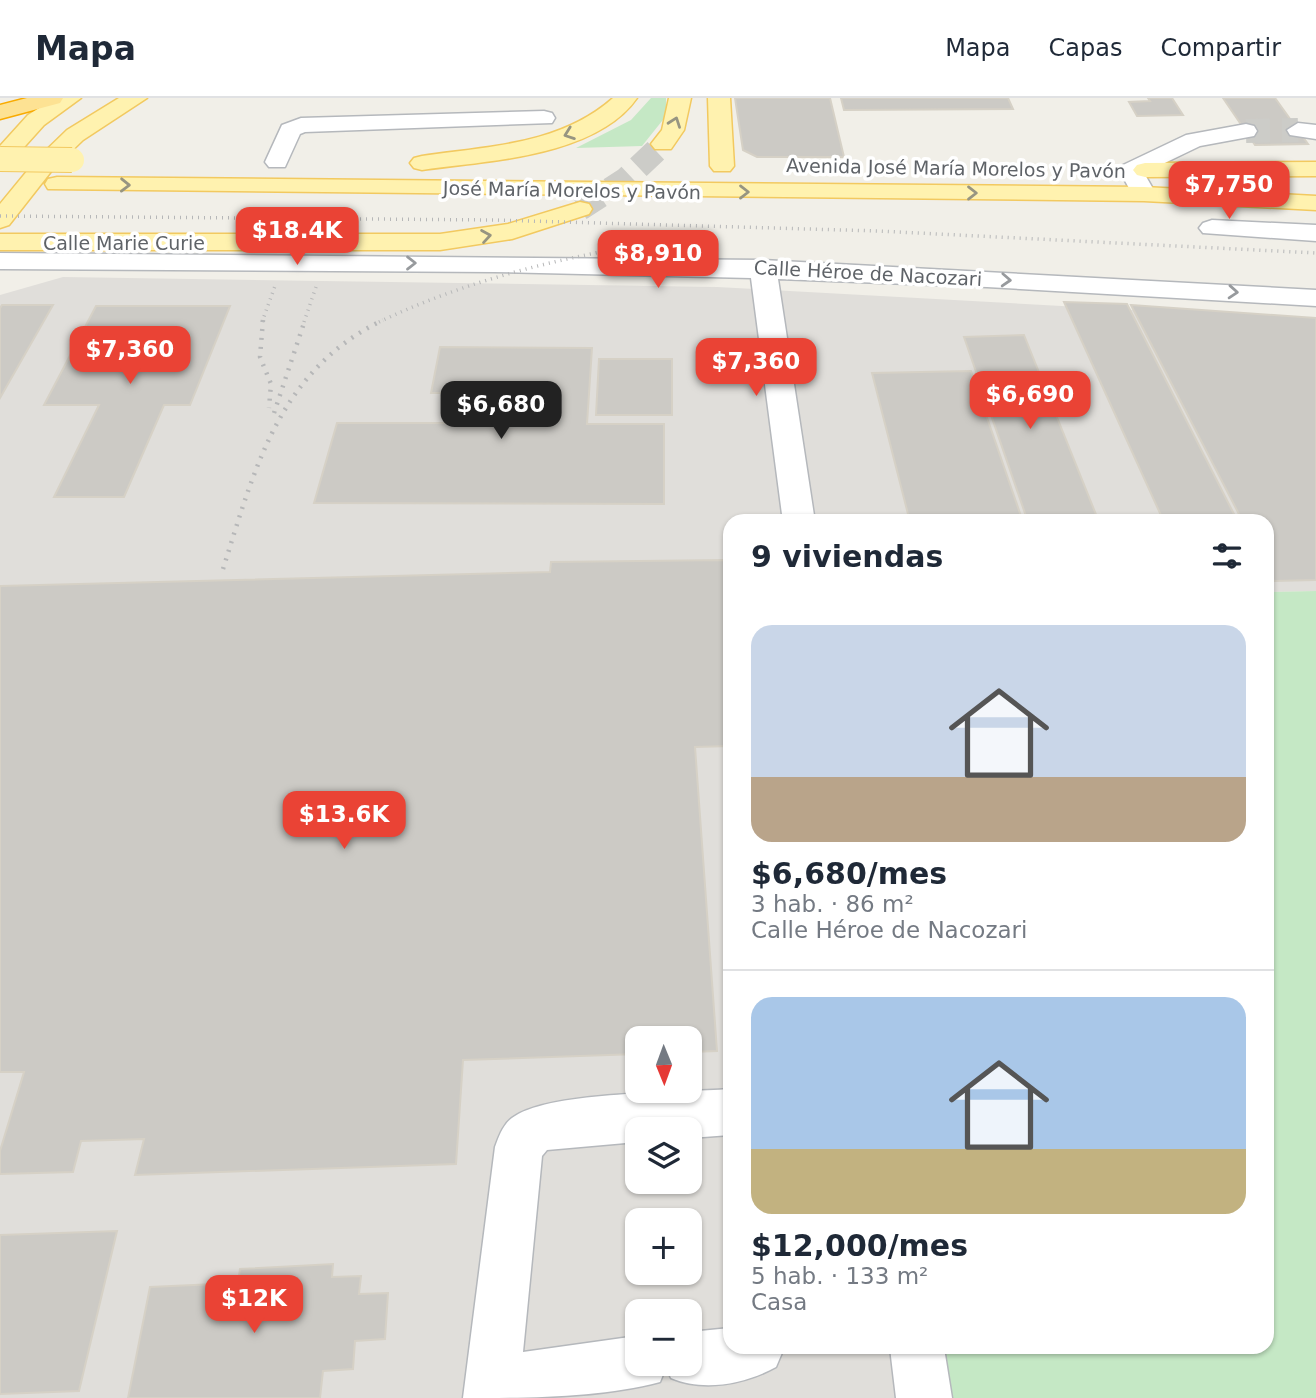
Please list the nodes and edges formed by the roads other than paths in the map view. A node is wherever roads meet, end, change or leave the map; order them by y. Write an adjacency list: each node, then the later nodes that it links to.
1 (52, 98): 7 (highway)
2 (70, 98): 11 (main road)
3 (136, 98): 29 (main road)
4 (626, 98): 17 (main road, one-way to 17)
5 (680, 98): 10 (main road, one-way to 5)
6 (719, 98): 19 (main road, José María Morelos y Pavón)
7 (0, 112)
8 (544, 118): 14 (street)
9 (1246, 131): 22 (street)
10 (661, 158)
11 (0, 160): 12 (main road, bridge)
12 (99, 160)
13 (250, 162): 14 (main road)
14 (277, 162): 15 (main road)
15 (303, 162)
16 (395, 163): 17 (main road, José María Morelos y Pavón)
17 (422, 163): 18 (main road, José María Morelos y Pavón)
18 (558, 164)
19 (695, 166)
20 (1316, 169): 22 (main road, Avenida José María Morelos y Pavón)
21 (1104, 170): 22 (main road, Avenida José María Morelos y Pavón)
22 (1131, 170): 24 (street)
23 (0, 184): 24 (main road, José María Morelos y Pavón, one-way to 24)
24 (1144, 194): 25 (main road, José María Morelos y Pavón)
25 (1316, 203)
26 (580, 209): 29 (main road, Calle Marie Curie, one-way to 26)
27 (1212, 228): 28 (street)
28 (1316, 233)
29 (0, 241): 30 (street, Calle Héroe de Nacozari)
30 (72, 261): 31 (street, Calle Héroe de Nacozari, one-way to 31); 32 (street)
31 (763, 268): 33 (street, Calle Héroe de Nacozari, one-way to 33); 34 (street)
32 (0, 280)
33 (1316, 298)
34 (798, 514)
35 (723, 1112): 40 (street)
36 (746, 1354): 38 (street)
37 (917, 1354): 41 (street)
38 (702, 1358)
39 (625, 1366): 40 (street)
40 (491, 1391)
41 (924, 1398)

